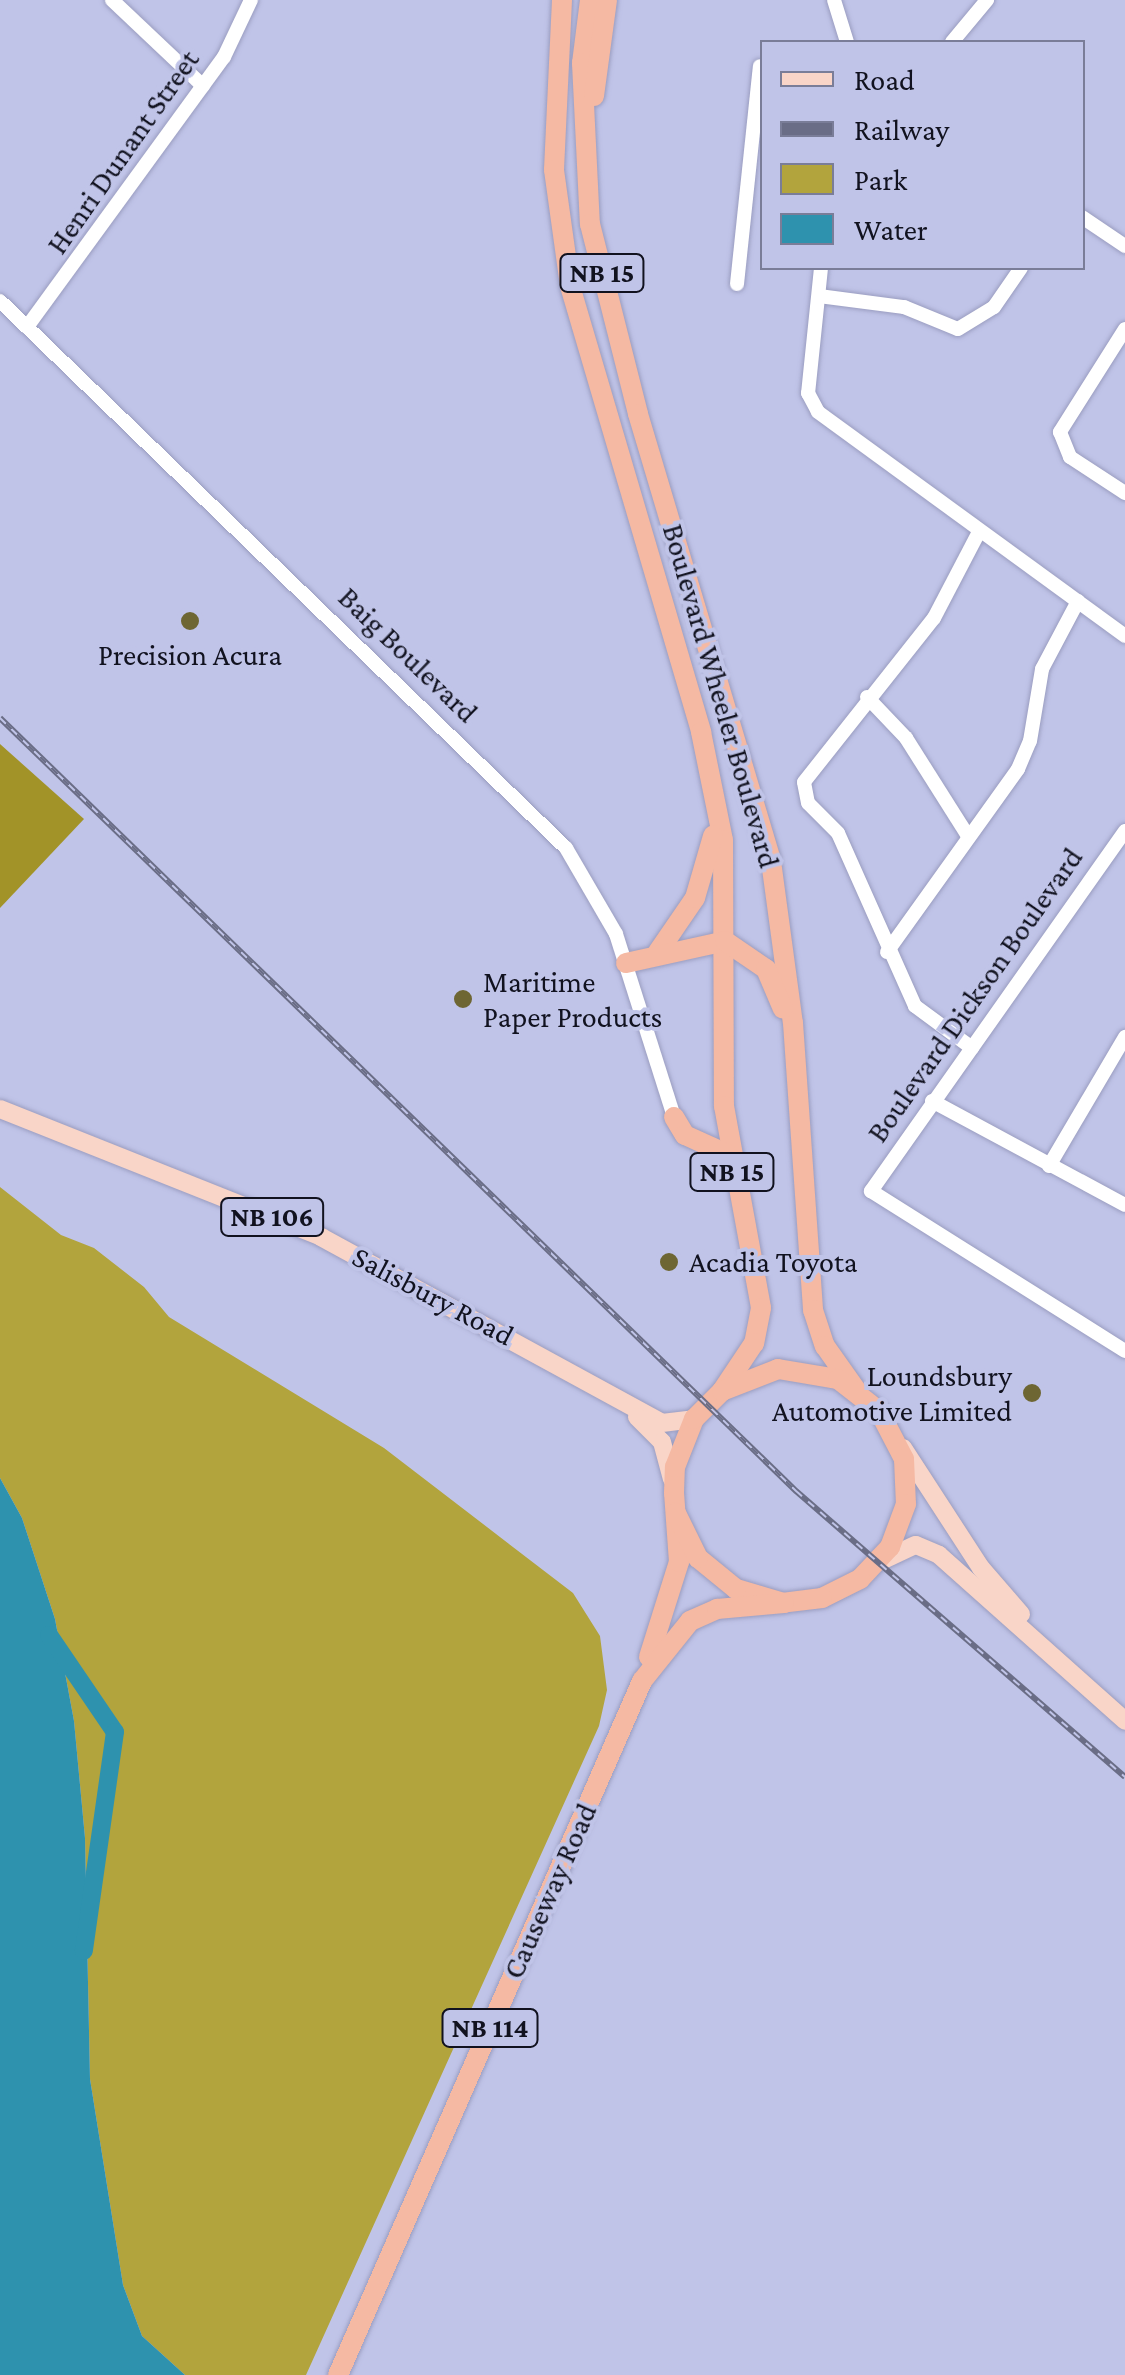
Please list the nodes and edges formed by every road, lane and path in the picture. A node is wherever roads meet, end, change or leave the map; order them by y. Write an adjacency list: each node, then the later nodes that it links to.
1 (112, 0): 12 (street)
2 (251, 0): 12 (street, Henri Dunant Street)
3 (549, 0): 20 (highway)
4 (562, 0): 20 (highway, Boulevard Wheeler Boulevard / NB 15)
5 (590, 0): 16 (highway, Boulevard Wheeler Boulevard / NB 15)
6 (607, 0): 16 (highway)
7 (834, 0): 9 (street)
8 (987, 0): 10 (street)
9 (846, 40)
10 (954, 40)
11 (760, 66): 13 (street)
12 (203, 86): 23 (street, Henri Dunant Street)
13 (755, 212): 19 (street)
14 (1085, 218): 15 (street)
15 (1125, 246)
16 (600, 262): 39 (highway, Boulevard Wheeler Boulevard / NB 15)
17 (821, 270): 21 (street)
18 (1020, 270): 21 (street)
19 (737, 284)
20 (570, 286): 30 (highway, Boulevard Wheeler Boulevard / NB 15)
21 (818, 296): 26 (street)
22 (0, 301): 23 (street, Baig Boulevard)
23 (27, 327): 36 (street, Baig Boulevard)
24 (1125, 330): 25 (street)
25 (1125, 493)
26 (979, 532): 27 (street); 29 (street)
27 (1078, 601): 28 (street); 32 (street)
28 (1125, 636)
29 (867, 697): 32 (street); 35 (street)
30 (712, 780): 33 (highway, Boulevard Wheeler Boulevard / NB 15); 34 (highway)
31 (1125, 830): 38 (street, Boulevard Dickson Boulevard)
32 (968, 836): 35 (street)
33 (725, 941): 34 (highway); 39 (highway); 43 (highway, Boulevard Wheeler Boulevard / NB 15)
34 (658, 952): 36 (highway)
35 (887, 952): 38 (street)
36 (626, 964): 42 (street, Baig Boulevard)
37 (1125, 1038): 44 (street)
38 (972, 1048): 40 (street, Boulevard Dickson Boulevard)
39 (795, 1065): 48 (highway, Boulevard Wheeler Boulevard / NB 15)
40 (932, 1101): 44 (street); 47 (street, Boulevard Dickson Boulevard)
41 (0, 1109): 46 (main road, Salisbury Road / NB 106)
42 (674, 1117): 43 (highway)
43 (729, 1155): 49 (highway, Boulevard Wheeler Boulevard / NB 15)
44 (1049, 1166): 45 (street)
45 (1125, 1204)
46 (532, 1350): 50 (main road, Salisbury Road / NB 106); 52 (main road, Salisbury Road / NB 106)
47 (1125, 1351)
48 (856, 1390): 49 (highway); 51 (highway)
49 (722, 1391): 50 (highway)
50 (694, 1419): 52 (highway)
51 (896, 1437): 53 (highway); 55 (main road)
52 (675, 1503): 54 (highway); 56 (highway, Causeway Road / NB 114)
53 (876, 1565): 54 (highway); 55 (main road)
54 (784, 1602): 56 (highway, Causeway Road / NB 114)
55 (1071, 1670): 57 (main road)
56 (642, 1682): 58 (highway, Causeway Road / NB 114)
57 (1125, 1721)
58 (338, 2375)

